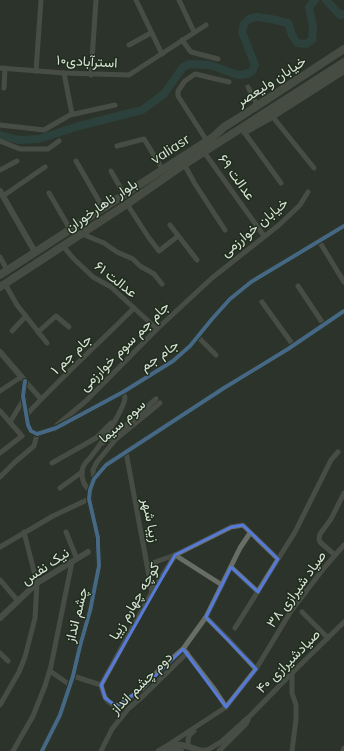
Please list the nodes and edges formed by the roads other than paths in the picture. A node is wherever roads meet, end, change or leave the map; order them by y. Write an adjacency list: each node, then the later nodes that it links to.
1 (41, 0): 17 (street)
2 (96, 0): 19 (street)
3 (136, 0): 7 (street)
4 (179, 0): 6 (street)
5 (206, 25): 6 (street, استرآبادی۱۰)
6 (194, 32): 8 (street, استرآبادی۱۰)
7 (152, 33): 9 (street); 11 (street)
8 (182, 40): 11 (street, استرآبادی۱۰); 13 (street)
9 (129, 45)
10 (344, 49): 24 (main road, خیابان ولیعصر)
11 (162, 54): 19 (street, استرآبادی۱۰)
12 (344, 56): 31 (main road)
13 (218, 59)
14 (344, 62): 31 (main road)
15 (3, 68): 17 (street, استرآبادی۱۰); 22 (street)
16 (344, 70): 26 (main road, خیابان ولیعصر)
17 (36, 71): 18 (street, استرآبادی۱۰)
18 (64, 73): 19 (street, استرآبادی۱۰); 25 (street)
19 (91, 75)
20 (229, 82): 31 (street)
21 (248, 87): 24 (street)
22 (4, 88)
23 (115, 105): 25 (street)
24 (257, 105): 31 (main road, خیابان ولیعصر)
25 (72, 114): 27 (street)
26 (272, 116): 28 (main road, خیابان ولیعصر); 39 (street)
27 (0, 125)
28 (244, 132): 31 (main road, خیابان ولیعصر); 43 (street)
29 (0, 141): 30 (street)
30 (59, 141)
31 (212, 141): 33 (main road, بلوار ناهارخوران); 38 (main road, valiasr)
32 (117, 146): 41 (street)
33 (204, 152): 36 (main road, بلوار ناهارخوران); 56 (street, عدالت ۶۹)
34 (17, 161): 40 (street)
35 (76, 161): 49 (street)
36 (184, 164): 38 (main road, بلوار ناهارخوران); 53 (street)
37 (45, 167): 46 (street)
38 (174, 167): 41 (main road, valiasr); 48 (main road, بلوار ناهارخوران)
39 (314, 168)
40 (0, 170)
41 (163, 170): 47 (main road, valiasr)
42 (111, 171): 47 (street)
43 (281, 183)
44 (308, 192): 56 (street, خیابان خوارزمی)
45 (49, 193): 52 (street)
46 (1, 194): 59 (street)
47 (124, 194): 49 (main road, valiasr)
48 (127, 204): 54 (main road, بلوار ناهارخوران); 55 (street)
49 (103, 208): 52 (main road, valiasr)
50 (170, 225): 55 (street)
51 (344, 226): 57 (street, جام جم)
52 (70, 229): 59 (main road, valiasr)
53 (225, 230)
54 (82, 234): 58 (main road, بلوار ناهارخوران); 66 (street)
55 (178, 236): 61 (street)
56 (264, 236): 64 (street, خیابان خوارزمی)
57 (319, 241): 65 (street); 78 (street, جام جم)
58 (63, 246): 67 (main road, بلوار ناهارخوران); 70 (street, عدالت ۶۱)
59 (36, 252): 62 (main road, valiasr)
60 (0, 258): 62 (street)
61 (197, 260)
62 (7, 270): 63 (main road, valiasr)
63 (0, 275)
64 (212, 278): 75 (street, جام جم سوم خوارزمی)
65 (344, 282)
66 (162, 284)
67 (2, 285): 72 (street)
68 (298, 286): 73 (street)
69 (262, 302): 80 (street)
70 (134, 308): 75 (street, عدالت ۶۱); 87 (street, ۱ جام جم)
71 (344, 311): 73 (street)
72 (26, 316): 76 (street); 77 (street)
73 (324, 325): 80 (street)
74 (68, 327): 77 (street)
75 (157, 329): 92 (street, جام جم سوم خوارزمی)
76 (12, 331)
77 (38, 332): 79 (street)
78 (198, 337): 82 (street); 85 (street, جام جم)
79 (47, 344)
80 (293, 346): 95 (street)
81 (0, 352): 83 (street)
82 (216, 355)
83 (23, 379): 84 (street); 86 (street); 87 (street)
84 (0, 391)
85 (123, 392): 90 (street); 92 (street, جام جم)
86 (24, 399): 91 (street); 93 (street)
87 (41, 399): 89 (street, ۱ جام جم)
88 (0, 411): 91 (street)
89 (28, 413)
90 (116, 418): 94 (street); 98 (street)
91 (10, 422): 97 (street)
92 (52, 430): 93 (street, جام جم)
93 (38, 434): 100 (street)
94 (101, 443): 99 (street); 101 (street, سوم سیما)
95 (126, 452): 101 (street); 116 (street, زیبا شهر)
96 (338, 452): 114 (street)
97 (0, 453)
98 (52, 463)
99 (82, 472): 102 (street); 103 (street)
100 (0, 477)
101 (94, 479): 103 (street, چشم انداز)
102 (60, 488)
103 (90, 490): 105 (street, چشم انداز)
104 (344, 493): 113 (street)
105 (90, 499): 106 (street); 136 (street, چشم انداز)
106 (24, 532): 110 (street); 119 (street)
107 (66, 532): 115 (street)
108 (250, 533): 112 (street); 114 (street); 117 (street)
109 (344, 545): 113 (street, صیاد شیرازی ۳۸)
110 (0, 546)
111 (88, 552): 115 (street, نیک نفس)
112 (175, 555): 116 (street, کوچه چهارم زیبا); 120 (street); 121 (street, کوچه چهارم زیبا)
113 (335, 555): 133 (street, صیاد شیرازی ۳۸)
114 (278, 559): 122 (street)
115 (74, 560): 119 (street, نیک نفس); 134 (street)
116 (147, 565): 121 (street, زیبا شهر)
117 (231, 567): 120 (street); 122 (street)
118 (0, 580): 123 (street)
119 (37, 583): 123 (street, نیک نفس); 139 (street)
120 (222, 585): 126 (street)
121 (152, 592): 138 (street, کوچه چهارم زیبا)
122 (258, 592): 128 (street)
123 (18, 601): 125 (street, نیک نفس)
124 (302, 612): 129 (street)
125 (1, 617)
126 (206, 617): 130 (street); 133 (street)
127 (344, 622): 129 (street, ۴۰ صیادشیرازی)
128 (235, 628)
129 (328, 638): 135 (street, ۴۰ صیادشیرازی)
130 (185, 651): 138 (street); 140 (street); 148 (street, دوم چشم انداز)
131 (0, 653): 132 (street)
132 (8, 661)
133 (256, 669): 140 (street, صیاد شیرازی ۳۸)
134 (50, 671): 137 (street); 146 (street)
135 (292, 673): 141 (street, ۴۰ صیادشیرازی); 153 (street)
136 (73, 676): 137 (street, چشم انداز); 138 (street)
137 (70, 684): 147 (street, چشم انداز)
138 (101, 686)
139 (0, 705)
140 (226, 707): 142 (street, صیاد شیرازی ۳۸)
141 (249, 718): 151 (street, ۴۰ صیادشیرازی); 152 (street, ۴۰ صیادشیرازی)
142 (205, 721): 143 (street); 144 (street)
143 (188, 747): 144 (street); 151 (street)
144 (166, 748): 149 (street); 150 (street)
145 (344, 748): 154 (street)
146 (13, 751)
147 (42, 751)
148 (101, 751)
149 (159, 751)
150 (181, 751)
151 (206, 751)
152 (219, 751)
153 (292, 751)
154 (343, 751)

